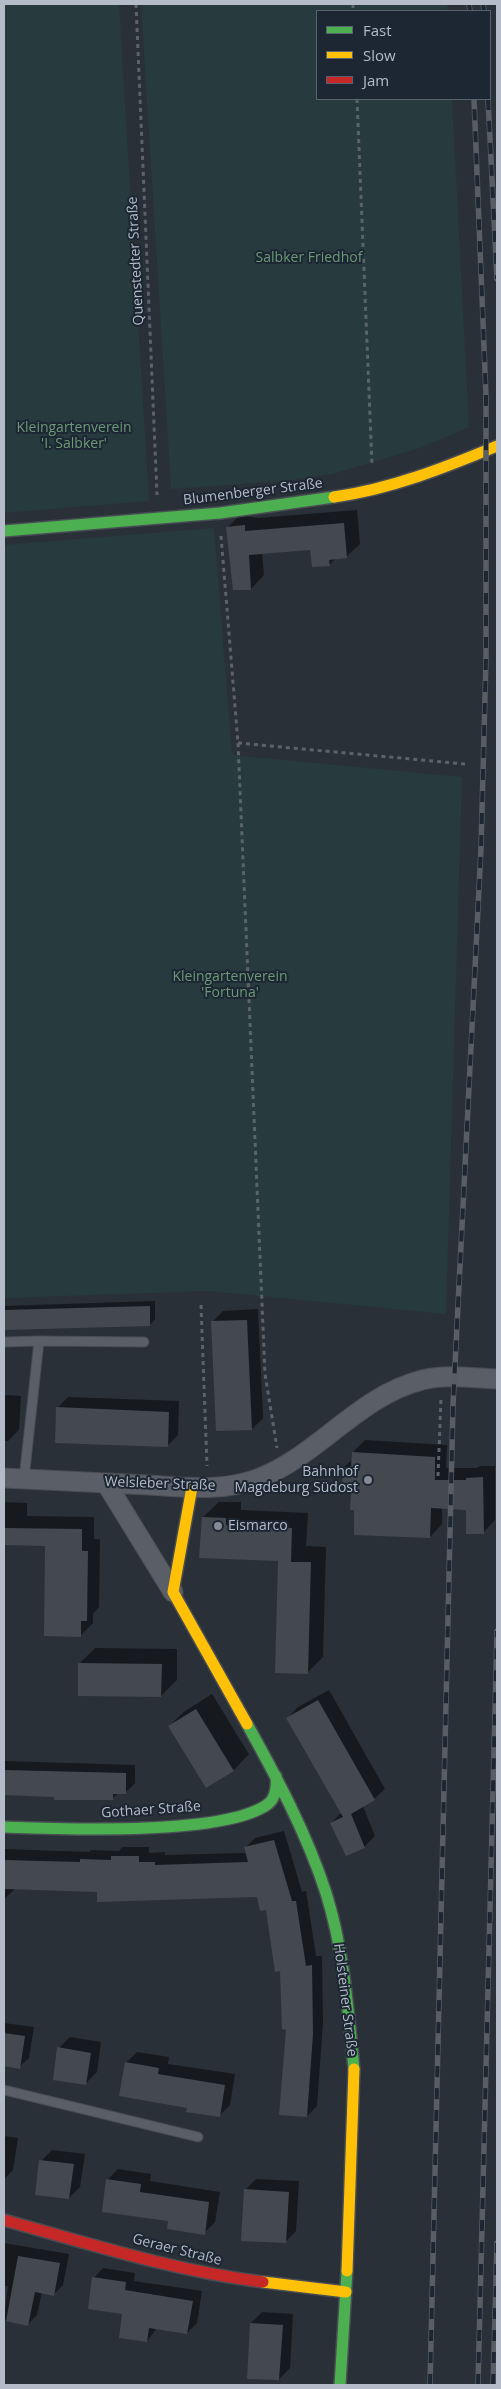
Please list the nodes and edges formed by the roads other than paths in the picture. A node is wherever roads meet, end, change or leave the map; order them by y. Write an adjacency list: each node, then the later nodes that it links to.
1 (497, 446): 2 (street, Blumenberger Straße)
2 (4, 531)
3 (39, 1340): 4 (lane); 5 (lane); 8 (lane)
4 (4, 1342)
5 (144, 1342)
6 (497, 1378): 10 (street, Welsleber Straße)
7 (4, 1478): 8 (street, Welsleber Straße)
8 (24, 1479): 9 (street, Welsleber Straße)
9 (106, 1483): 10 (street, Welsleber Straße); 11 (street, Holsteiner Straße)
10 (200, 1487): 11 (street)
11 (173, 1592): 12 (street, Holsteiner Straße)
12 (276, 1776): 13 (street, Gothaer Straße); 17 (street, Holsteiner Straße)
13 (4, 1827)
14 (4, 2090): 15 (lane)
15 (198, 2137)
16 (4, 2220): 17 (street, Geraer Straße)
17 (346, 2292): 18 (street, Holsteiner Straße)
18 (340, 2385)

